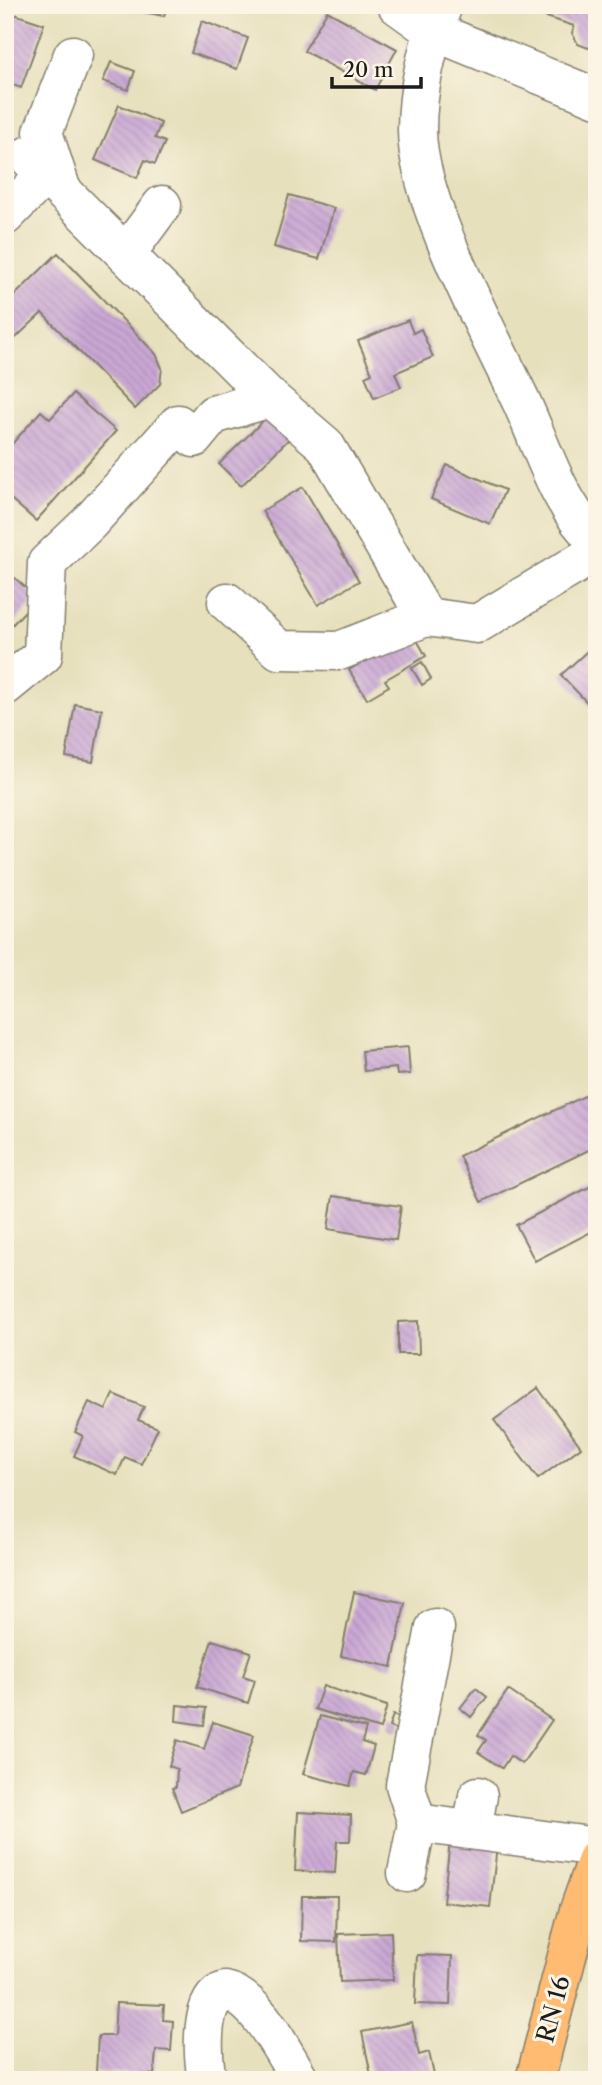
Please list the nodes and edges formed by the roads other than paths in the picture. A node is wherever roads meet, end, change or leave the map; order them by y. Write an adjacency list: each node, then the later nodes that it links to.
1 (397, 5): 2 (street)
2 (438, 18): 4 (street); 10 (street)
3 (73, 55): 5 (street)
4 (597, 99)
5 (45, 174): 7 (street); 8 (street)
6 (162, 205): 8 (street)
7 (5, 216)
8 (126, 254): 9 (street)
9 (270, 398): 13 (street); 14 (street)
10 (597, 541)
11 (597, 552): 13 (street)
12 (227, 603): 13 (street)
13 (426, 617)
14 (5, 686)
15 (435, 1628): 16 (street)
16 (417, 1823): 17 (street); 19 (street)
17 (597, 1847)
18 (597, 1859): 22 (main road, RN 16 / RN 16)
19 (407, 1873)
20 (207, 2080): 21 (street)
21 (300, 2080)
22 (535, 2080)

